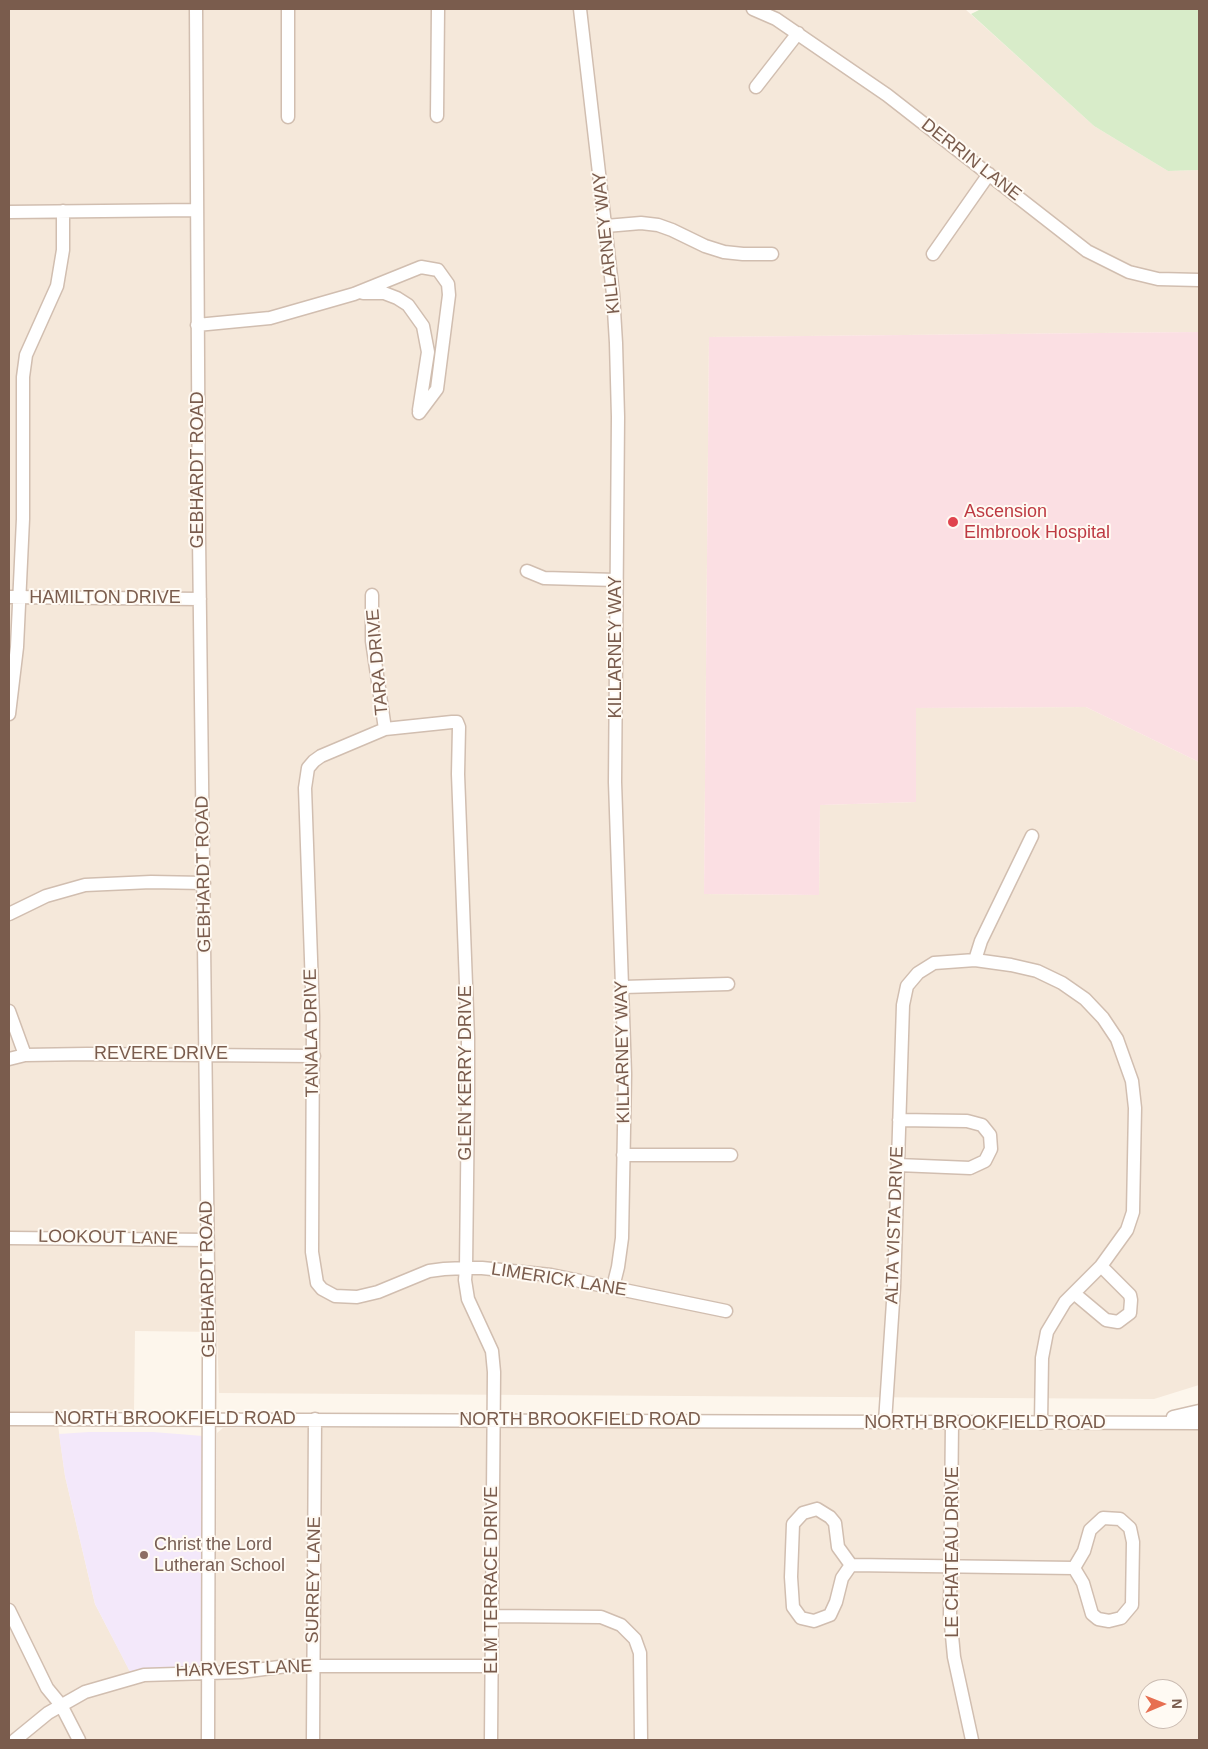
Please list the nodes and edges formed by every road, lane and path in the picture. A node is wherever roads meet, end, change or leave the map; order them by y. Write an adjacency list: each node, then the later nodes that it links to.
1 (196, 9): 11 (street, GEBHARDT ROAD)
2 (288, 9): 9 (street)
3 (438, 9): 8 (street)
4 (580, 9): 14 (street, KILLARNEY WAY)
5 (753, 9): 6 (street, DERRIN LANE)
6 (798, 33): 7 (street); 10 (street, DERRIN LANE)
7 (756, 87)
8 (437, 116)
9 (288, 117)
10 (989, 174): 16 (street); 17 (street, DERRIN LANE)
11 (197, 210): 12 (street); 19 (street, GEBHARDT ROAD)
12 (63, 211): 13 (street); 23 (street)
13 (9, 212)
14 (606, 226): 15 (street); 21 (street, KILLARNEY WAY)
15 (772, 254)
16 (933, 254)
17 (1199, 280)
18 (354, 294): 18 (street); 19 (street)
19 (197, 324): 24 (street, GEBHARDT ROAD)
20 (527, 571): 21 (street)
21 (616, 580): 32 (street, KILLARNEY WAY)
22 (372, 595): 26 (street, TARA DRIVE)
23 (14, 597): 24 (street, HAMILTON DRIVE); 25 (street)
24 (200, 599): 28 (street, GEBHARDT ROAD)
25 (9, 714)
26 (385, 729): 36 (street, TANALA DRIVE); 45 (street, GLEN KERRY DRIVE)
27 (1032, 836): 30 (street)
28 (204, 883): 29 (street); 35 (street, GEBHARDT ROAD)
29 (9, 914)
30 (974, 960): 38 (street, ALTA VISTA DRIVE); 44 (street, ALTA VISTA DRIVE)
31 (728, 984): 32 (street)
32 (623, 987): 39 (street, KILLARNEY WAY)
33 (9, 1011): 34 (street)
34 (25, 1054): 35 (street, REVERE DRIVE); 37 (street, REVERE DRIVE)
35 (206, 1054): 36 (street, REVERE DRIVE); 43 (street, GEBHARDT ROAD)
36 (314, 1056): 48 (street, TANALA DRIVE)
37 (9, 1059)
38 (899, 1120): 41 (street, ALTA VISTA DRIVE); 41 (street)
39 (623, 1155): 40 (street); 46 (street, KILLARNEY WAY)
40 (731, 1155)
41 (898, 1165): 55 (street, ALTA VISTA DRIVE)
42 (9, 1238): 43 (street, LOOKOUT LANE)
43 (208, 1240): 52 (street, GEBHARDT ROAD)
44 (1101, 1266): 47 (street, ALTA VISTA DRIVE); 47 (street)
45 (466, 1268): 46 (street, LIMERICK LANE); 48 (street, LIMERICK LANE); 54 (street, GLEN KERRY DRIVE)
46 (613, 1287): 49 (street, LIMERICK LANE)
47 (1075, 1294): 57 (street, ALTA VISTA DRIVE)
48 (335, 1296)
49 (726, 1311)
50 (1199, 1411): 58 (street, NORTH BROOKFIELD ROAD)
51 (9, 1418): 52 (street, NORTH BROOKFIELD ROAD)
52 (209, 1419): 53 (street, NORTH BROOKFIELD ROAD); 67 (street, GEBHARDT ROAD)
53 (315, 1419): 54 (street, NORTH BROOKFIELD ROAD); 65 (street, SURREY LANE)
54 (493, 1420): 55 (street, NORTH BROOKFIELD ROAD); 64 (street, ELM TERRACE DRIVE)
55 (885, 1422): 56 (street, NORTH BROOKFIELD ROAD)
56 (952, 1422): 57 (street, NORTH BROOKFIELD ROAD); 61 (street, LE CHATEAU DRIVE)
57 (1041, 1423): 58 (street, NORTH BROOKFIELD ROAD)
58 (1151, 1423): 59 (street, NORTH BROOKFIELD ROAD)
59 (1199, 1423)
60 (850, 1565): 60 (street); 61 (street)
61 (950, 1566): 62 (street); 75 (street, LE CHATEAU DRIVE)
62 (1074, 1568): 62 (street)
63 (9, 1610): 68 (street)
64 (493, 1616): 66 (street, ELM TERRACE DRIVE); 74 (street)
65 (314, 1666): 66 (street, HARVEST LANE); 67 (street, HARVEST LANE); 72 (street, SURREY LANE)
66 (491, 1666): 73 (street, ELM TERRACE DRIVE)
67 (209, 1672): 68 (street, HARVEST LANE); 71 (street, GEBHARDT ROAD)
68 (61, 1705): 69 (street, HARVEST LANE); 70 (street)
69 (15, 1740)
70 (79, 1740)
71 (208, 1740)
72 (313, 1740)
73 (491, 1740)
74 (641, 1740)
75 (972, 1740)

